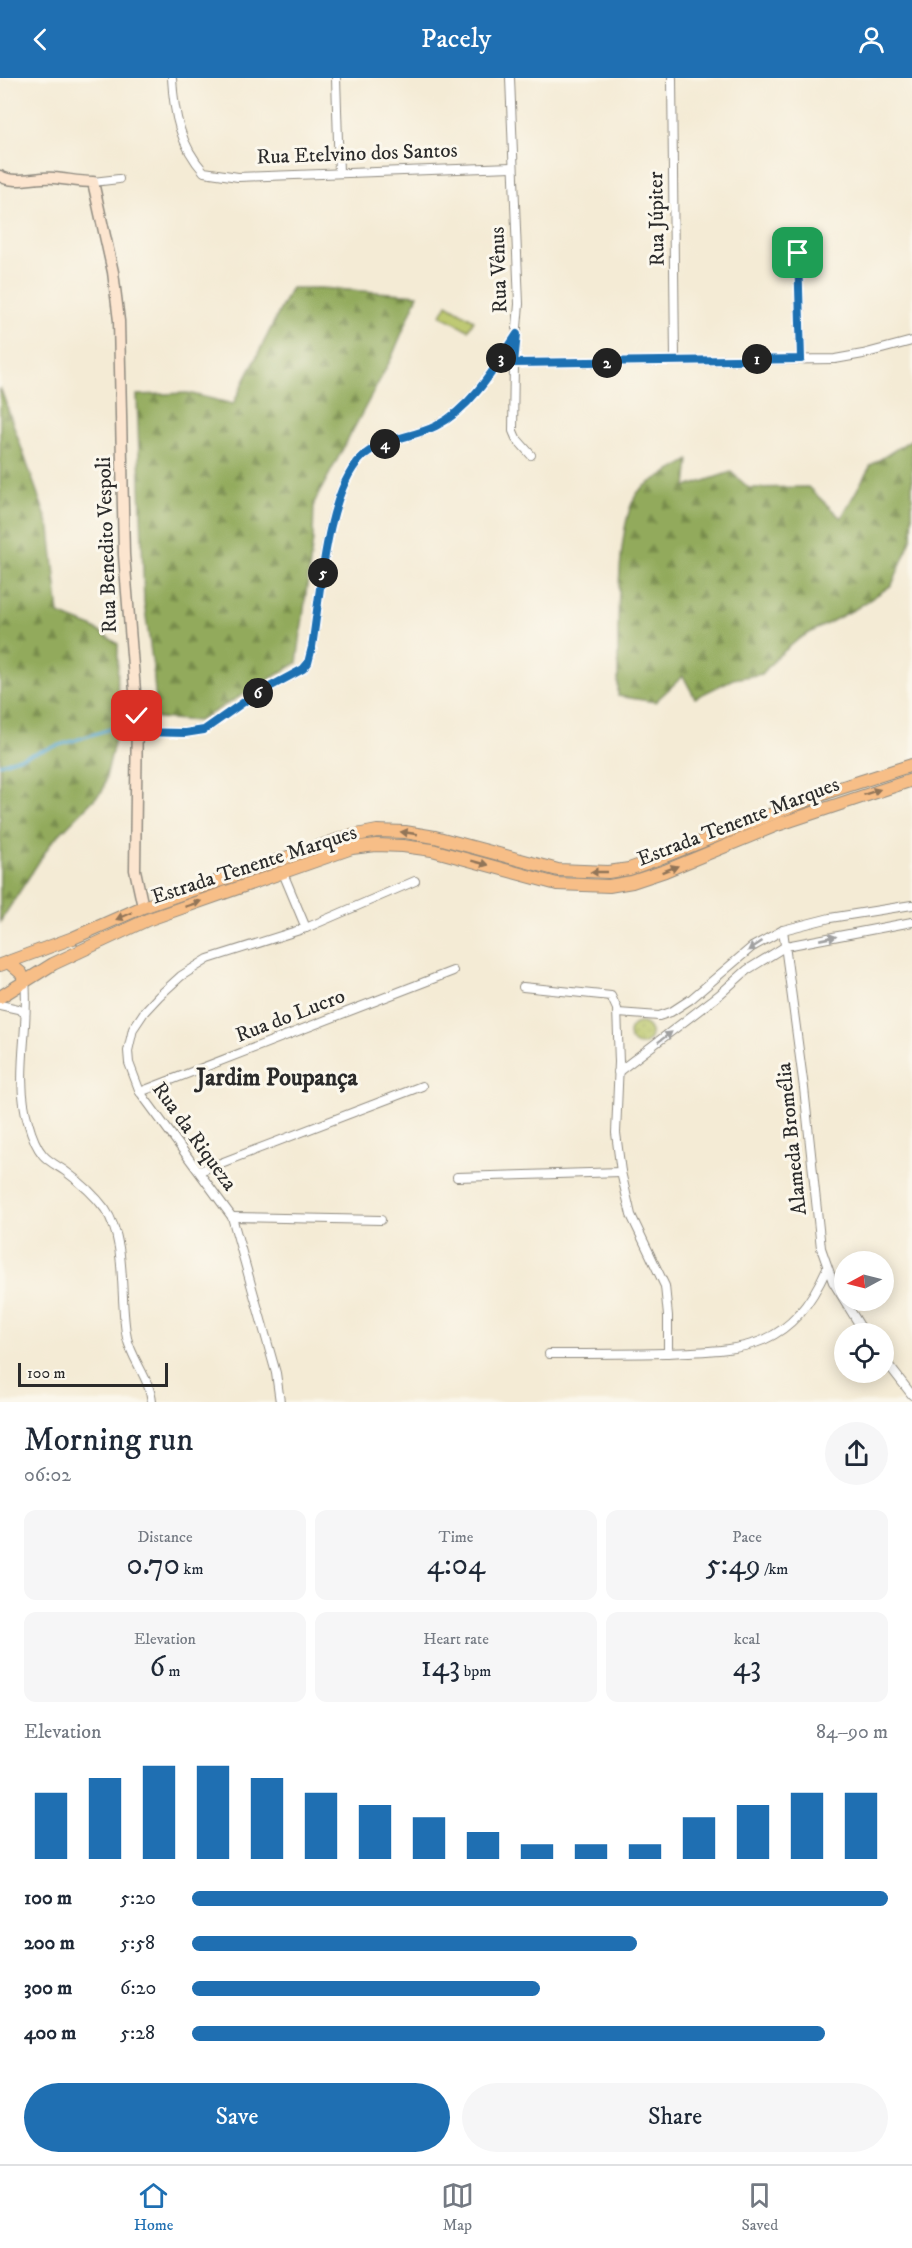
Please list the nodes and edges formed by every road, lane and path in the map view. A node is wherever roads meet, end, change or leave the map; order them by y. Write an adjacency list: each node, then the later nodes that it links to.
1 (172, 78): 6 (street, Rua Etelvino dos Santos)
2 (336, 78): 6 (street)
3 (510, 78): 5 (street, Rua Vênus)
4 (672, 78): 14 (street, Rua Júpiter)
5 (512, 167): 6 (street, Rua Etelvino dos Santos); 11 (street, Rua Vênus)
6 (339, 172)
7 (0, 176): 9 (street)
8 (119, 179): 9 (street)
9 (93, 182): 17 (street, Rua Benedito Vespoli)
10 (798, 253): 13 (street)
11 (517, 334): 15 (street, Rua Vênus); 17 (street)
12 (912, 340): 13 (street)
13 (801, 359): 14 (street)
14 (675, 360): 15 (street)
15 (514, 363): 16 (street, Rua Vênus)
16 (531, 455)
17 (137, 732): 23 (street, Rua Benedito Vespoli)
18 (912, 765): 23 (main road, Estrada Tenente Marques, one-way to 23)
19 (912, 780): 20 (main road, Estrada Tenente Marques, one-way to 19)
20 (283, 873): 25 (street); 30 (main road, Estrada Tenente Marques, one-way to 20)
21 (415, 881): 25 (street, Rua da Riqueza)
22 (912, 905): 26 (street)
23 (143, 908): 28 (main road, Estrada Tenente Marques, one-way to 28)
24 (912, 922): 27 (street, one-way to 24)
25 (306, 927): 38 (street, Rua da Riqueza)
26 (783, 930): 27 (street, Alameda Bromélia); 35 (street, one-way to 35)
27 (786, 946): 36 (street, one-way to 27); 44 (street, Alameda Bromélia)
28 (4, 964): 30 (main road)
29 (453, 971): 38 (street, Rua do Lucro)
30 (25, 981): 32 (main road, Estrada Tenente Marques); 34 (street)
31 (523, 987): 35 (street)
32 (0, 997)
33 (0, 1005): 34 (street)
34 (25, 1013): 50 (street)
35 (618, 1013): 36 (street)
36 (618, 1072): 40 (street)
37 (422, 1086): 39 (street)
38 (140, 1092): 39 (street, Rua da Riqueza)
39 (200, 1171): 42 (street, Rua da Riqueza)
40 (621, 1172): 41 (street); 46 (street)
41 (457, 1177)
42 (231, 1217): 43 (street); 51 (street, Rua da Riqueza)
43 (381, 1220)
44 (827, 1268): 45 (street, Alameda Bromélia); 46 (street)
45 (858, 1323)
46 (668, 1353): 47 (street)
47 (549, 1354)
48 (894, 1372): 49 (street)
49 (912, 1395)
50 (152, 1402)
51 (280, 1402)

